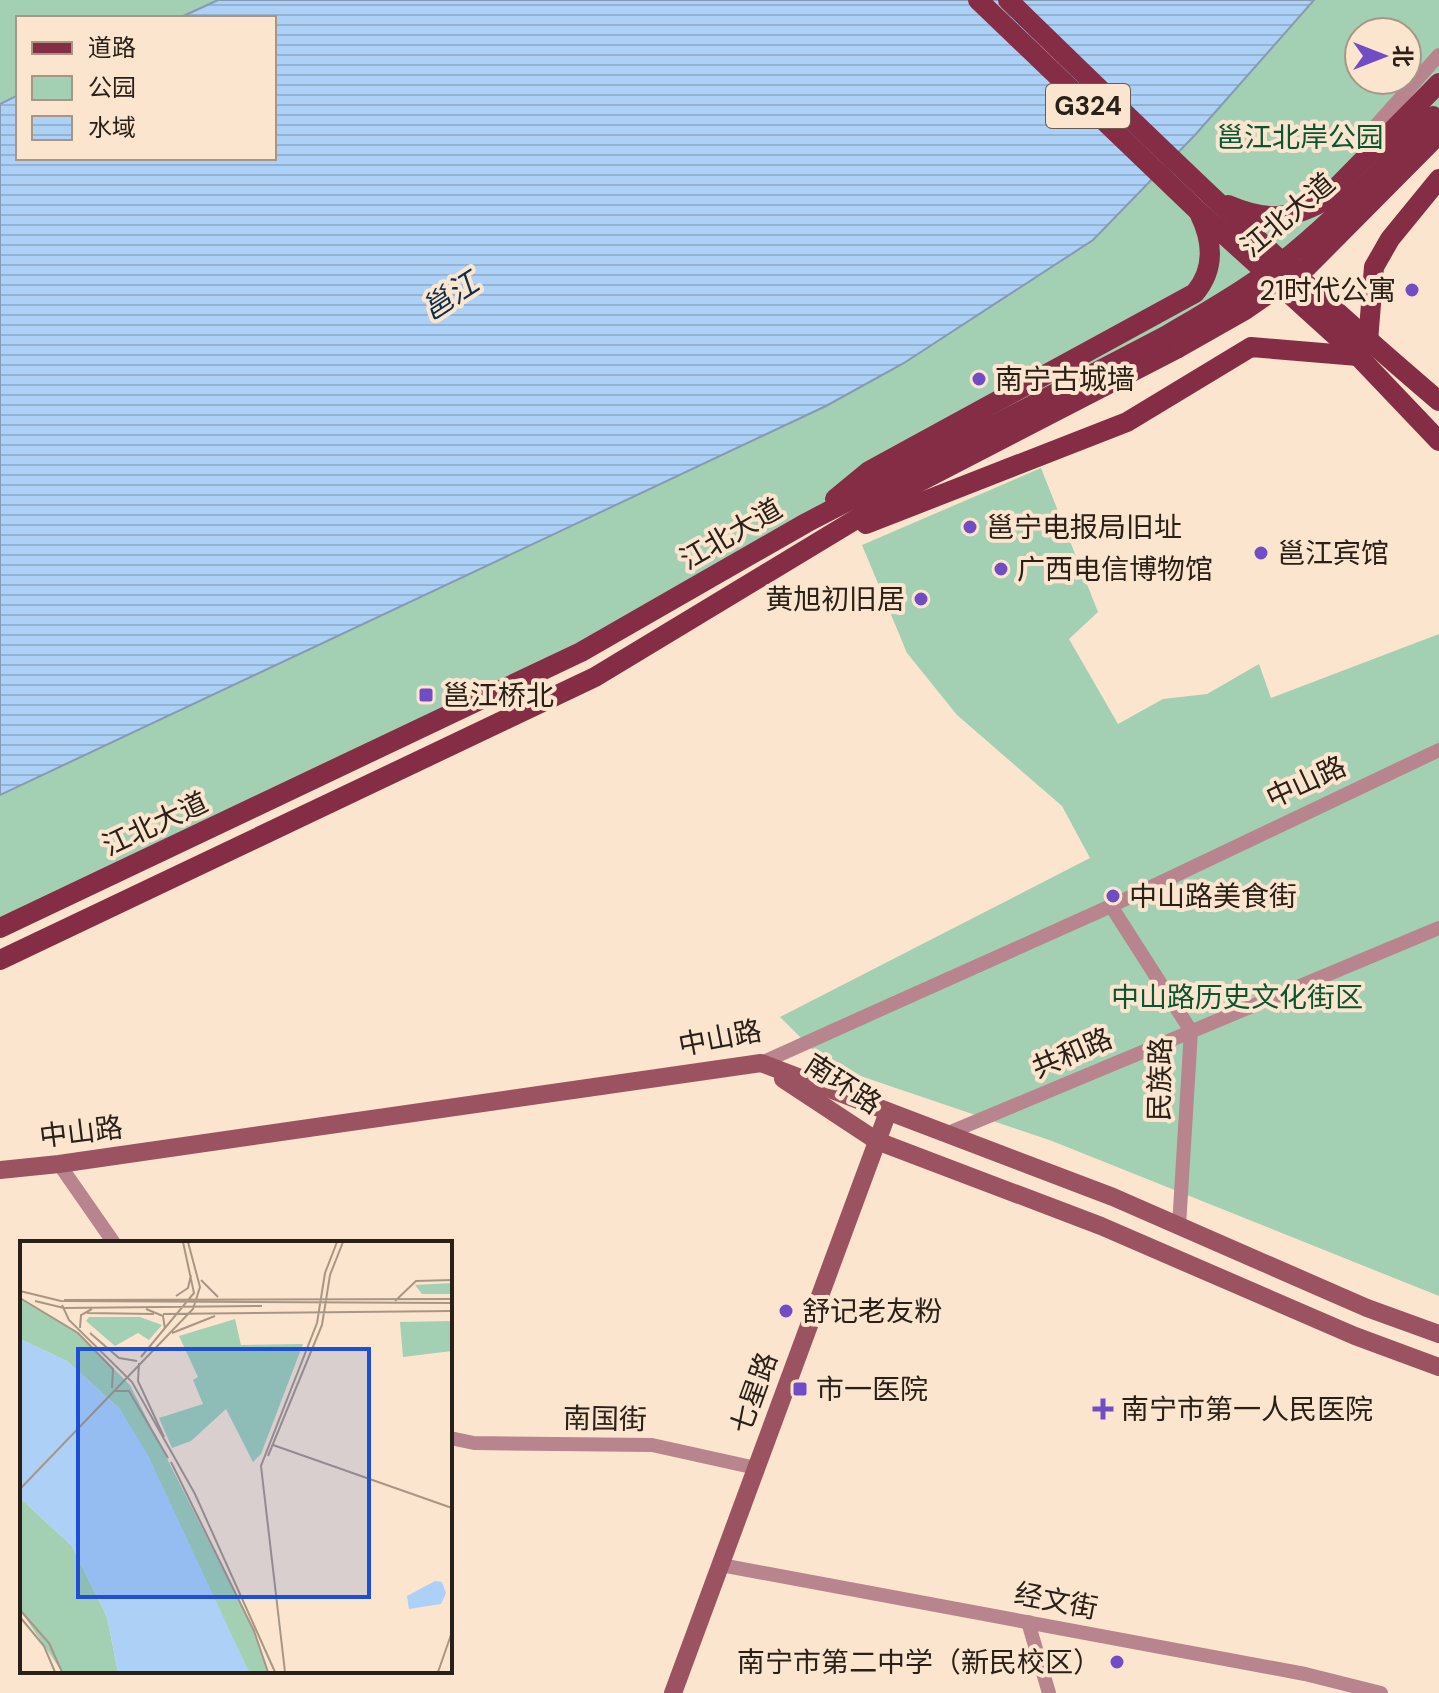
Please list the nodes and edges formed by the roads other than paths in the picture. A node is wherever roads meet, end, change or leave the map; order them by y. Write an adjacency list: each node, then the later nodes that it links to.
1 (978, 0): 8 (main road, G324)
2 (1008, 0): 8 (main road, G324)
3 (1439, 55): 6 (street)
4 (1439, 83): 8 (main road)
5 (1437, 120): 12 (main road, 江北大道, bridge); 12 (main road, 江北大道, bridge)
6 (1372, 130)
7 (1439, 179): 9 (main road)
8 (1206, 205): 9 (main road, G324); 13 (main road)
9 (1363, 348): 10 (main road, G324); 11 (main road, G324); 14 (main road)
10 (1439, 401)
11 (1439, 441)
12 (908, 479): 13 (main road, 江北大道); 14 (main road, 江北大道)
13 (806, 523): 17 (main road, 江北大道)
14 (821, 541): 19 (main road, 江北大道)
15 (1439, 750): 16 (street, 中山路)
16 (1111, 906): 20 (street, 民族路); 21 (street, 中山路)
17 (0, 928)
18 (1439, 928): 20 (street, 共和路)
19 (0, 960)
20 (1191, 1031): 23 (street, 共和路); 27 (street, 民族路)
21 (761, 1063): 22 (main road, 南环路); 24 (main road, 南环路); 25 (main road, 中山路)
22 (888, 1112): 23 (main road, 南环路); 24 (main road, 七星路)
23 (946, 1134): 27 (main road, 南环路)
24 (877, 1141): 30 (main road, 南环路); 32 (main road, 七星路)
25 (59, 1164): 26 (main road, 中山路); 28 (street)
26 (0, 1170)
27 (1179, 1226): 29 (main road, 南环路)
28 (113, 1241)
29 (1439, 1334)
30 (1439, 1367)
31 (452, 1438): 32 (street, 南国街)
32 (756, 1468): 33 (main road, 七星路)
33 (721, 1565): 34 (street, 经文街); 35 (main road, 七星路)
34 (1028, 1622): 36 (street); 37 (street, 经文街)
35 (673, 1693)
36 (1049, 1693)
37 (1381, 1693)

